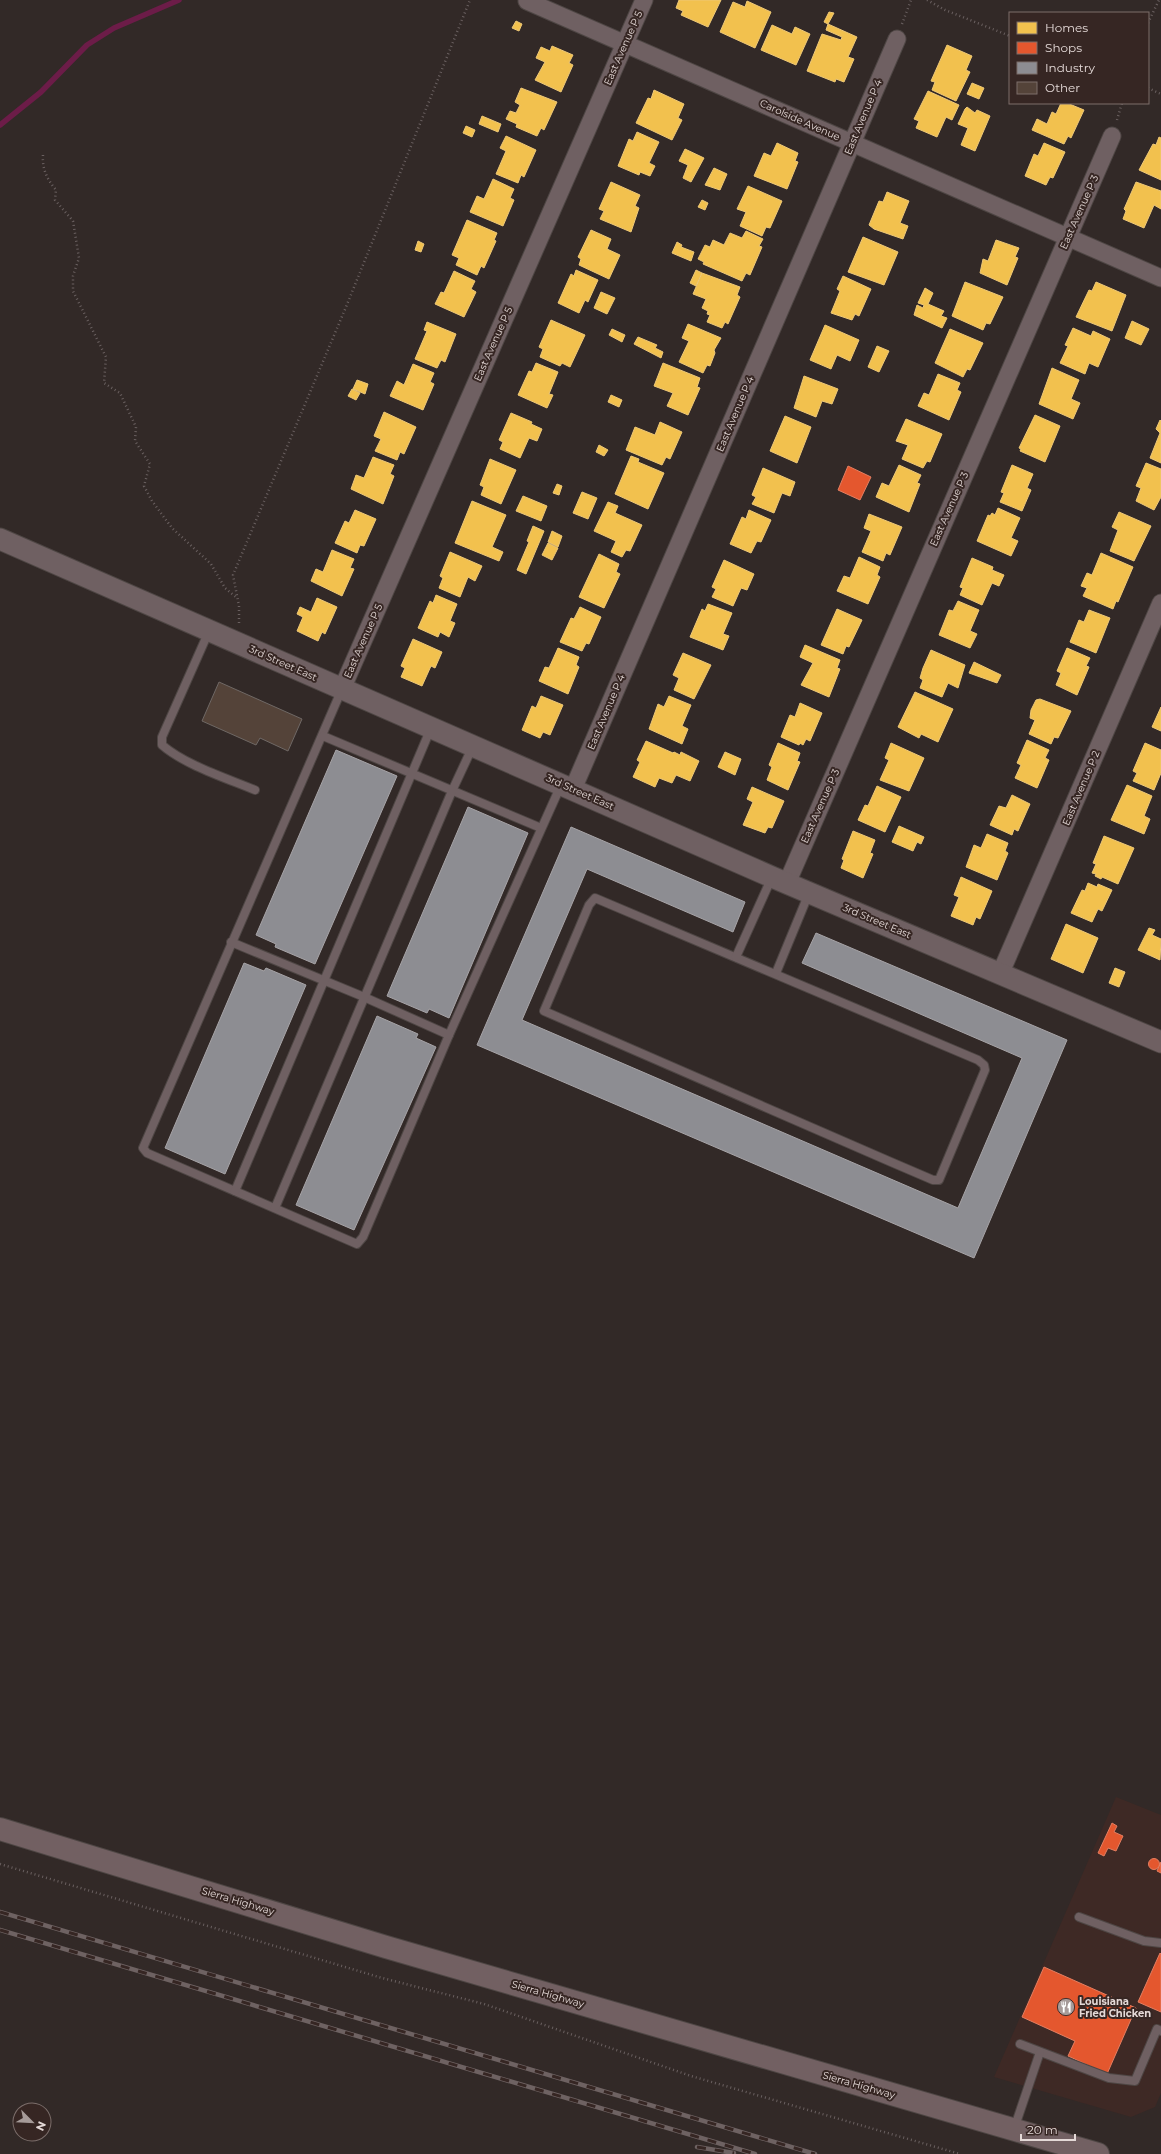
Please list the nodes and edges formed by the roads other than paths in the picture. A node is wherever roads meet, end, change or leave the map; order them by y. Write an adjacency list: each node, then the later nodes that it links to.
1 (644, 0): 4 (street, East Avenue P 5)
2 (527, 1): 4 (street, Carolside Avenue)
3 (896, 39): 6 (street, East Avenue P 4)
4 (625, 44): 6 (street, Carolside Avenue); 12 (street, East Avenue P 5)
5 (1112, 136): 7 (street, East Avenue P 3)
6 (852, 143): 7 (street, Carolside Avenue); 17 (street, East Avenue P 4)
7 (1068, 237): 8 (street, Carolside Avenue); 21 (street, East Avenue P 3)
8 (1161, 278)
9 (0, 539): 11 (street, 3rd Street East)
10 (1161, 603): 25 (street, East Avenue P 2)
11 (209, 630): 12 (street, 3rd Street East); 18 (lane)
12 (342, 689): 13 (street, 3rd Street East); 14 (lane)
13 (431, 727): 15 (street, 3rd Street East); 16 (lane)
14 (323, 736): 16 (lane); 23 (lane)
15 (473, 745): 17 (street, 3rd Street East); 19 (lane)
16 (411, 774): 19 (lane); 27 (lane)
17 (567, 787): 20 (lane); 21 (street, 3rd Street East)
18 (255, 790)
19 (452, 792): 20 (lane); 28 (lane)
20 (541, 828): 29 (lane)
21 (779, 880): 22 (street, 3rd Street East); 24 (lane)
22 (809, 893): 25 (street, 3rd Street East); 26 (lane)
23 (231, 942): 27 (lane); 31 (lane)
24 (736, 957): 26 (lane); 26 (lane)
25 (1001, 972): 30 (street, 3rd Street East)
26 (776, 973)
27 (325, 981): 28 (lane); 31 (lane)
28 (364, 997): 29 (lane); 32 (lane)
29 (449, 1035): 32 (lane)
30 (1161, 1042)
31 (235, 1192): 32 (lane)
32 (274, 1208)
33 (0, 1829): 39 (main road, Sierra Highway)
34 (1079, 1916): 35 (lane)
35 (1161, 1943)
36 (1161, 2031): 38 (lane)
37 (1020, 2044): 38 (lane)
38 (1040, 2052): 39 (lane)
39 (1014, 2130): 40 (main road, Sierra Highway)
40 (1098, 2154)

